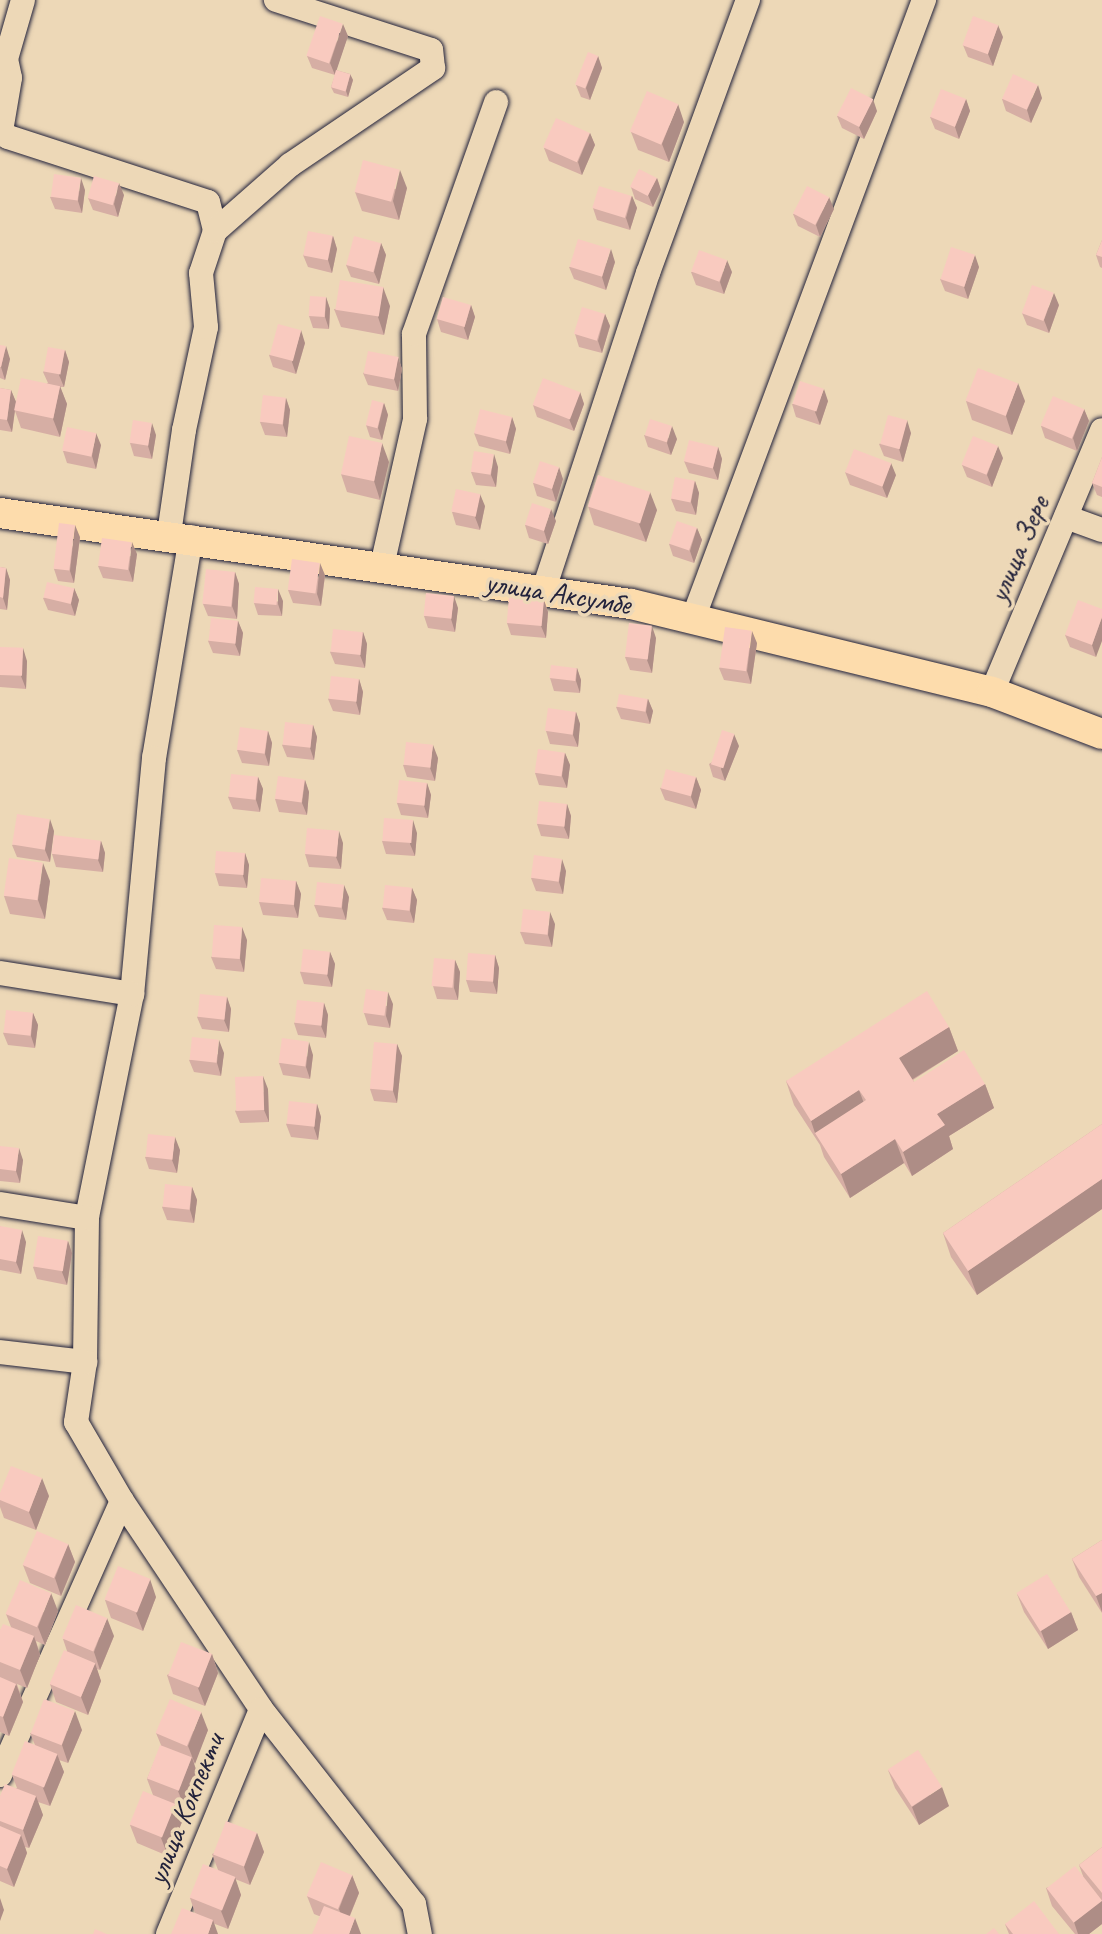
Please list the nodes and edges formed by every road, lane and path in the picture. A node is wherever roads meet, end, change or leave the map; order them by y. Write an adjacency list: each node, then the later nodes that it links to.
1 (23, 0): 5 (street)
2 (276, 0): 7 (street)
3 (748, 0): 14 (street)
4 (923, 0): 15 (street)
5 (3, 60): 7 (street)
6 (496, 103): 13 (street)
7 (215, 231): 12 (street)
8 (1102, 430): 10 (street, улица Зере)
9 (0, 513): 12 (main road, улица Аксумбе)
10 (1066, 517): 11 (street); 16 (street, улица Зере)
11 (1102, 530)
12 (180, 536): 13 (main road, улица Аксумбе); 19 (street)
13 (382, 566): 14 (main road, улица Аксумбе)
14 (543, 592): 15 (main road, улица Аксумбе)
15 (694, 616): 16 (main road, улица Аксумбе)
16 (992, 692): 17 (main road, улица Аксумбе)
17 (1102, 734)
18 (0, 973): 19 (street)
19 (132, 993): 21 (street)
20 (0, 1205): 21 (street)
21 (87, 1218): 23 (street)
22 (0, 1352): 23 (street)
23 (85, 1362): 24 (street)
24 (122, 1502): 25 (street); 26 (street)
25 (261, 1709): 27 (street); 28 (street, улица Кокпекти)
26 (0, 1774)
27 (414, 1904): 29 (street); 30 (street)
28 (168, 1934)
29 (401, 1934)
30 (420, 1934)

